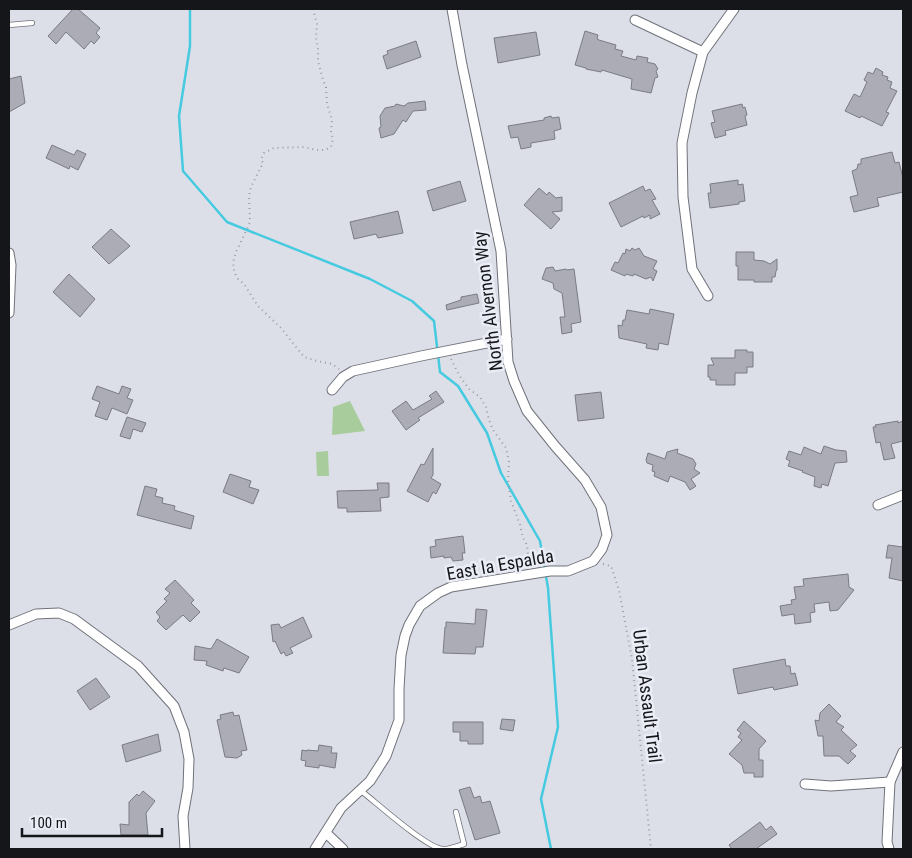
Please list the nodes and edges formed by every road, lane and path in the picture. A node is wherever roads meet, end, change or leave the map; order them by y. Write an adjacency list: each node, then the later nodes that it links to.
1 (313, 9): 13 (path)
2 (452, 9): 11 (street, North Alvernon Way)
3 (734, 9): 7 (street)
4 (635, 20): 7 (street)
5 (32, 23): 6 (lane)
6 (9, 25)
7 (703, 52): 9 (street)
8 (9, 253): 10 (street)
9 (708, 296)
10 (9, 313)
11 (507, 339): 13 (street); 17 (street, North Alvernon Way)
12 (444, 358): 18 (path)
13 (347, 375): 14 (street)
14 (332, 390)
15 (903, 495): 16 (street)
16 (878, 505)
17 (593, 561): 18 (street, East la Espalda); 29 (path, Urban Assault Trail)
18 (529, 575): 23 (street, East la Espalda)
19 (9, 625): 26 (street)
20 (903, 752): 21 (street)
21 (890, 782): 22 (street); 30 (street)
22 (805, 784)
23 (360, 790): 24 (lane); 25 (street, East la Espalda)
24 (456, 812)
25 (326, 833): 27 (street, East la Espalda); 28 (street)
26 (185, 849)
27 (315, 849)
28 (343, 849)
29 (651, 849)
30 (889, 849)

